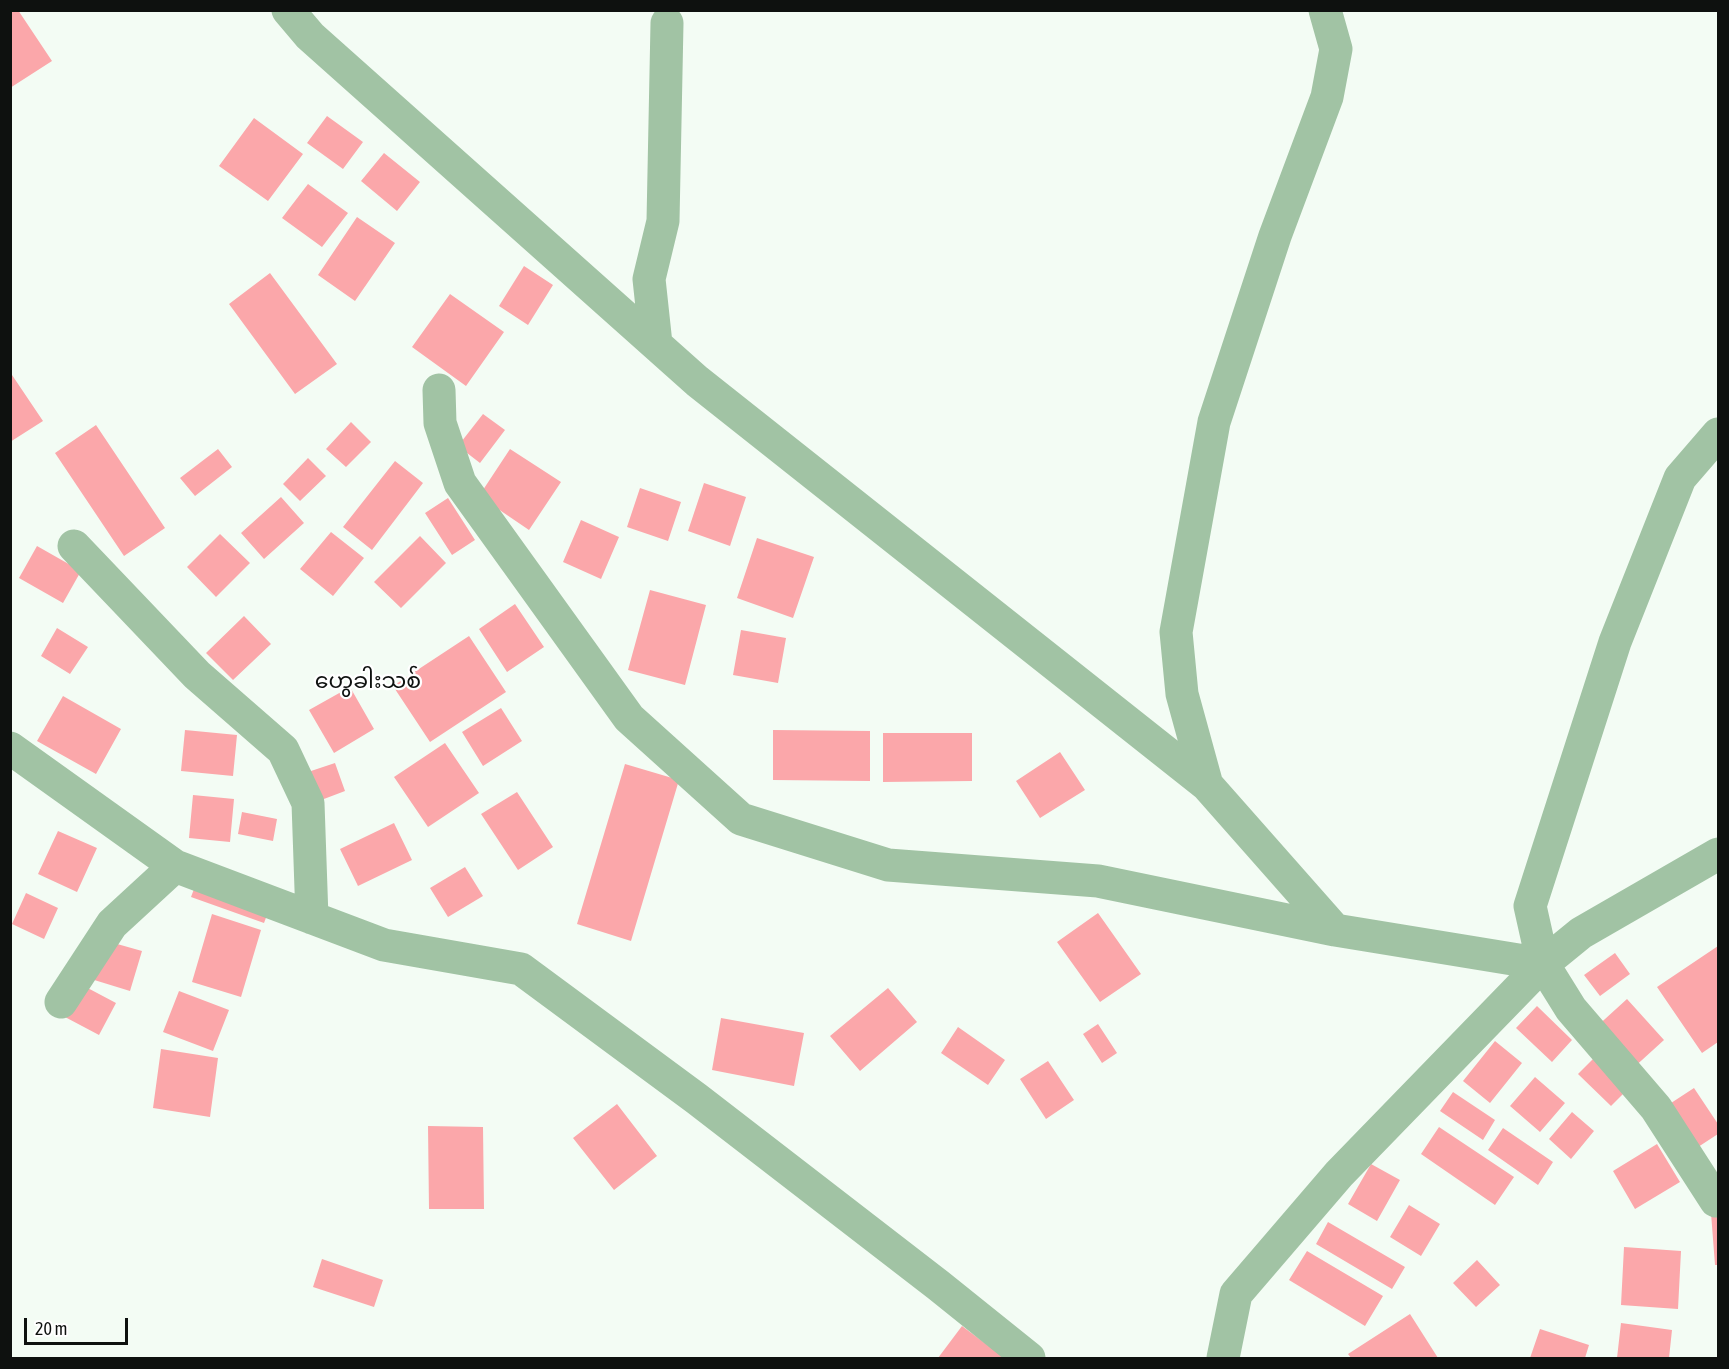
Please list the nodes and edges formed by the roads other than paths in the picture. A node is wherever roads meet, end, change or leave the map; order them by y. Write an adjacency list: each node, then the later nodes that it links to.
1 (288, 10): 4 (street)
2 (1325, 10): 9 (street)
3 (668, 23): 4 (street)
4 (656, 344): 9 (street)
5 (440, 390): 13 (street)
6 (1719, 434): 14 (street)
7 (74, 546): 12 (street)
8 (10, 748): 11 (street)
9 (1207, 785): 13 (street)
10 (1719, 854): 14 (street)
11 (175, 866): 12 (street); 15 (street)
12 (312, 918): 17 (street)
13 (1335, 930): 14 (street)
14 (1543, 964): 16 (street); 18 (street)
15 (61, 1002)
16 (1716, 1201)
17 (1029, 1359)
18 (1223, 1359)

